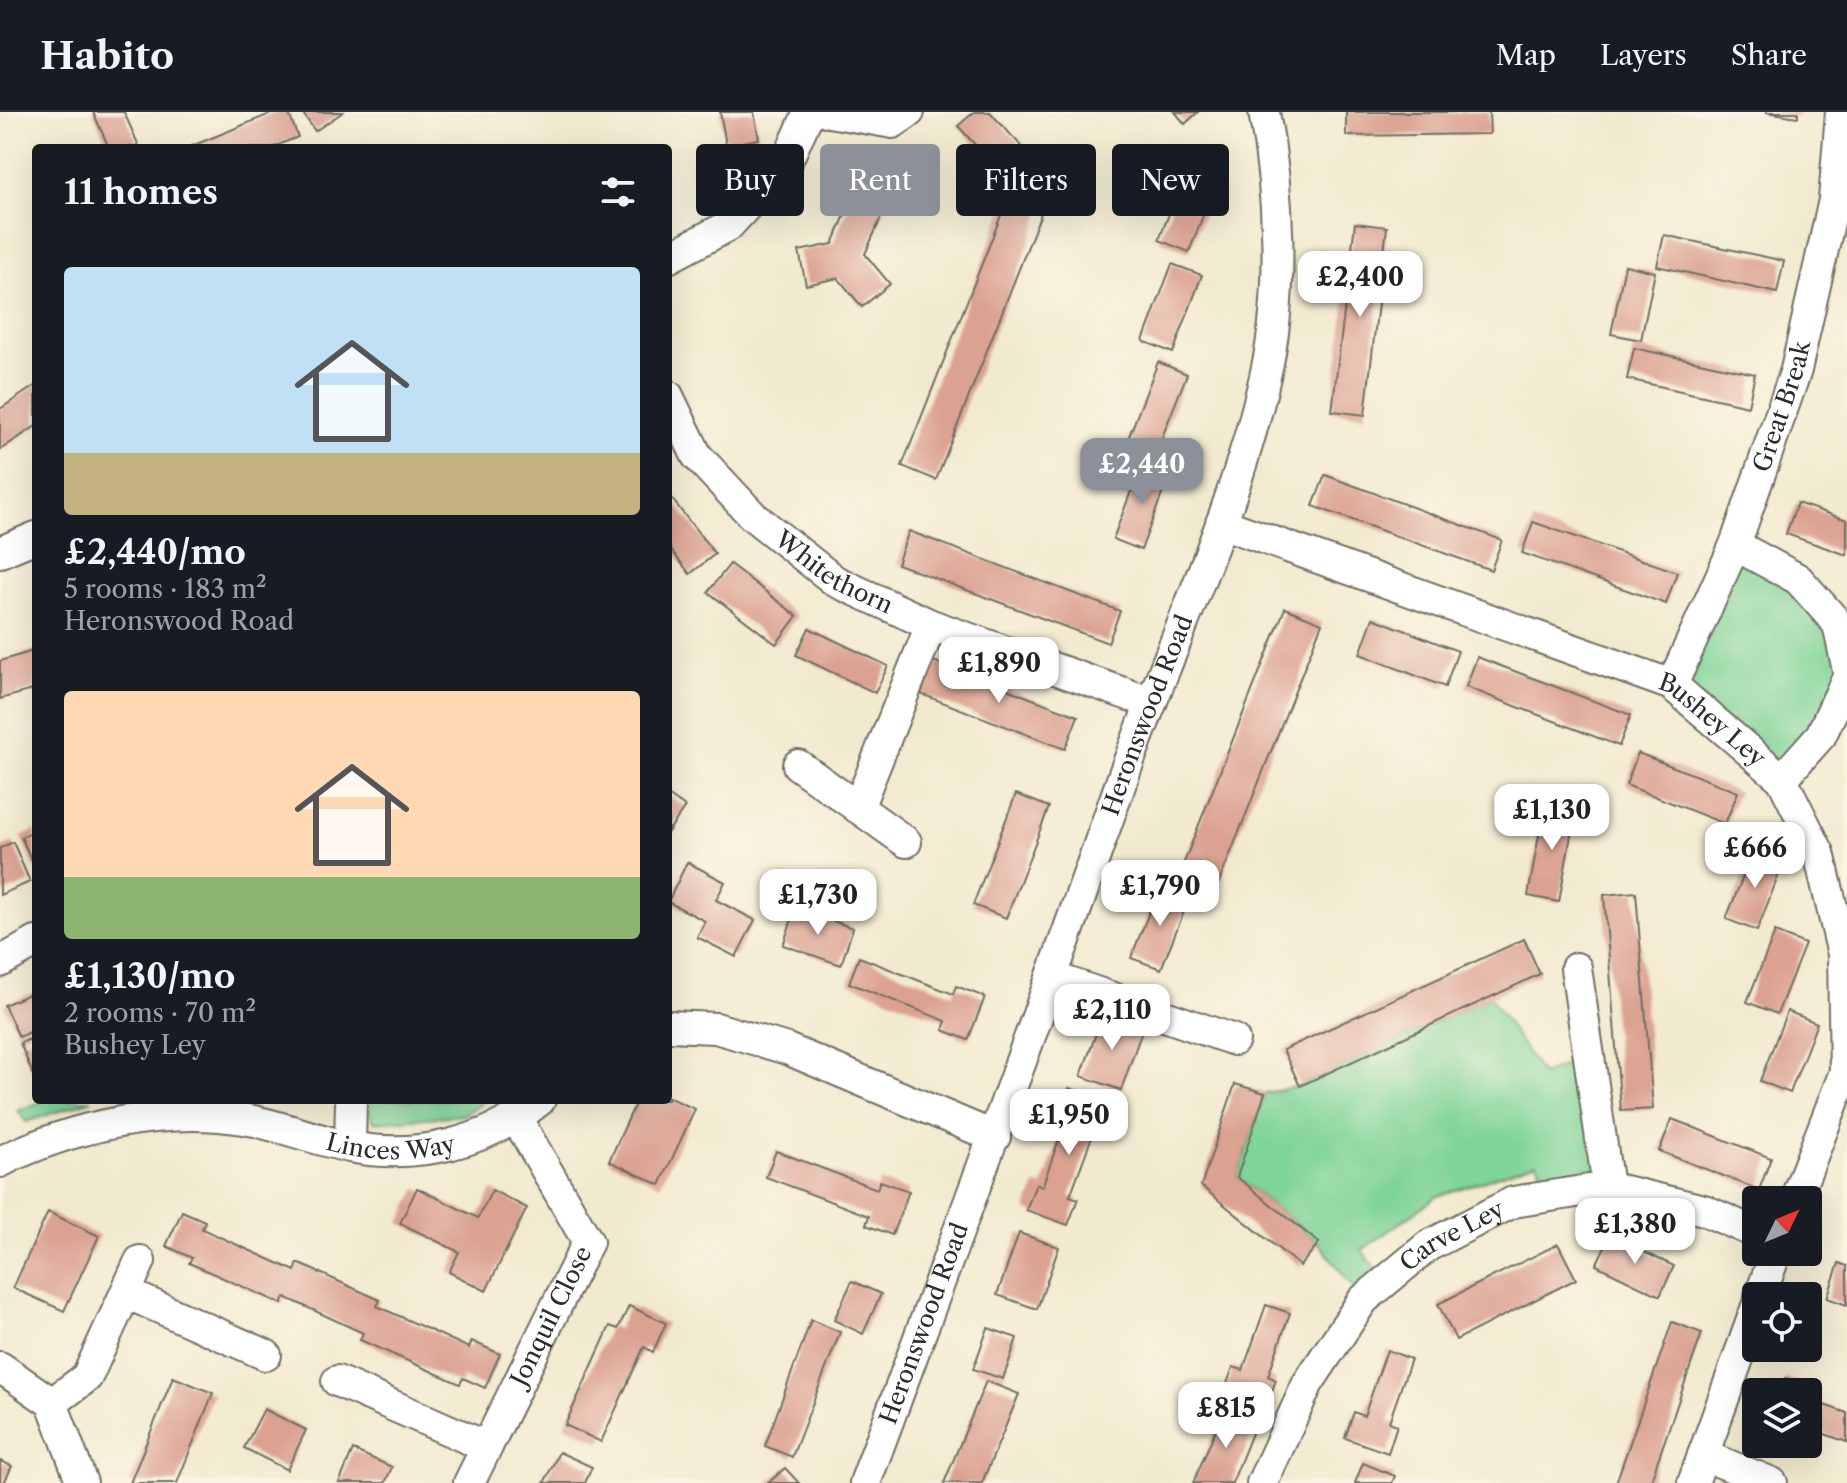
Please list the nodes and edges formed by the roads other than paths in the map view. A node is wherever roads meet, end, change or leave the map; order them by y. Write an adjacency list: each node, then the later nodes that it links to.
1 (809, 112): 6 (street)
2 (829, 112): 3 (street)
3 (909, 112)
4 (1264, 112): 8 (street, Heronswood Road)
5 (1841, 112): 10 (street, Great Break)
6 (672, 256)
7 (672, 404): 12 (street, Whitethorn)
8 (1221, 523): 15 (street, Bushey Ley); 16 (street, Heronswood Road)
9 (32, 539): 11 (street)
10 (1735, 545): 13 (street); 15 (street, Great Break)
11 (0, 552)
12 (931, 625): 16 (street, Whitethorn); 19 (street)
13 (1847, 666)
14 (1847, 679): 18 (street)
15 (1672, 685): 18 (street, Bushey Ley)
16 (1149, 702): 24 (street, Heronswood Road)
17 (798, 765): 19 (street)
18 (1782, 779): 32 (street, Bushey Ley)
19 (858, 808): 20 (street)
20 (906, 842)
21 (32, 944): 22 (street)
22 (0, 962)
23 (1576, 968): 33 (street)
24 (1052, 977): 26 (street); 29 (street, Heronswood Road)
25 (672, 1026): 29 (street)
26 (1234, 1040)
27 (351, 1104): 30 (street)
28 (528, 1109): 30 (street, Linces Way); 42 (street, Jonquil Close)
29 (995, 1137): 46 (street, Heronswood Road)
30 (350, 1147): 31 (street, Linces Way)
31 (1, 1159)
32 (1800, 1186)
33 (1608, 1187): 34 (street, Carve Ley); 47 (street, Carve Ley)
34 (1742, 1227)
35 (140, 1261): 36 (street)
36 (126, 1293): 38 (street); 41 (street)
37 (1742, 1348): 43 (street)
38 (266, 1355)
39 (0, 1367): 41 (street)
40 (337, 1381): 42 (street)
41 (52, 1403): 45 (street)
42 (487, 1447): 44 (street, Jonquil Close)
43 (1698, 1469): 48 (street)
44 (471, 1480)
45 (82, 1483)
46 (865, 1483)
47 (1262, 1483)
48 (1772, 1483)

